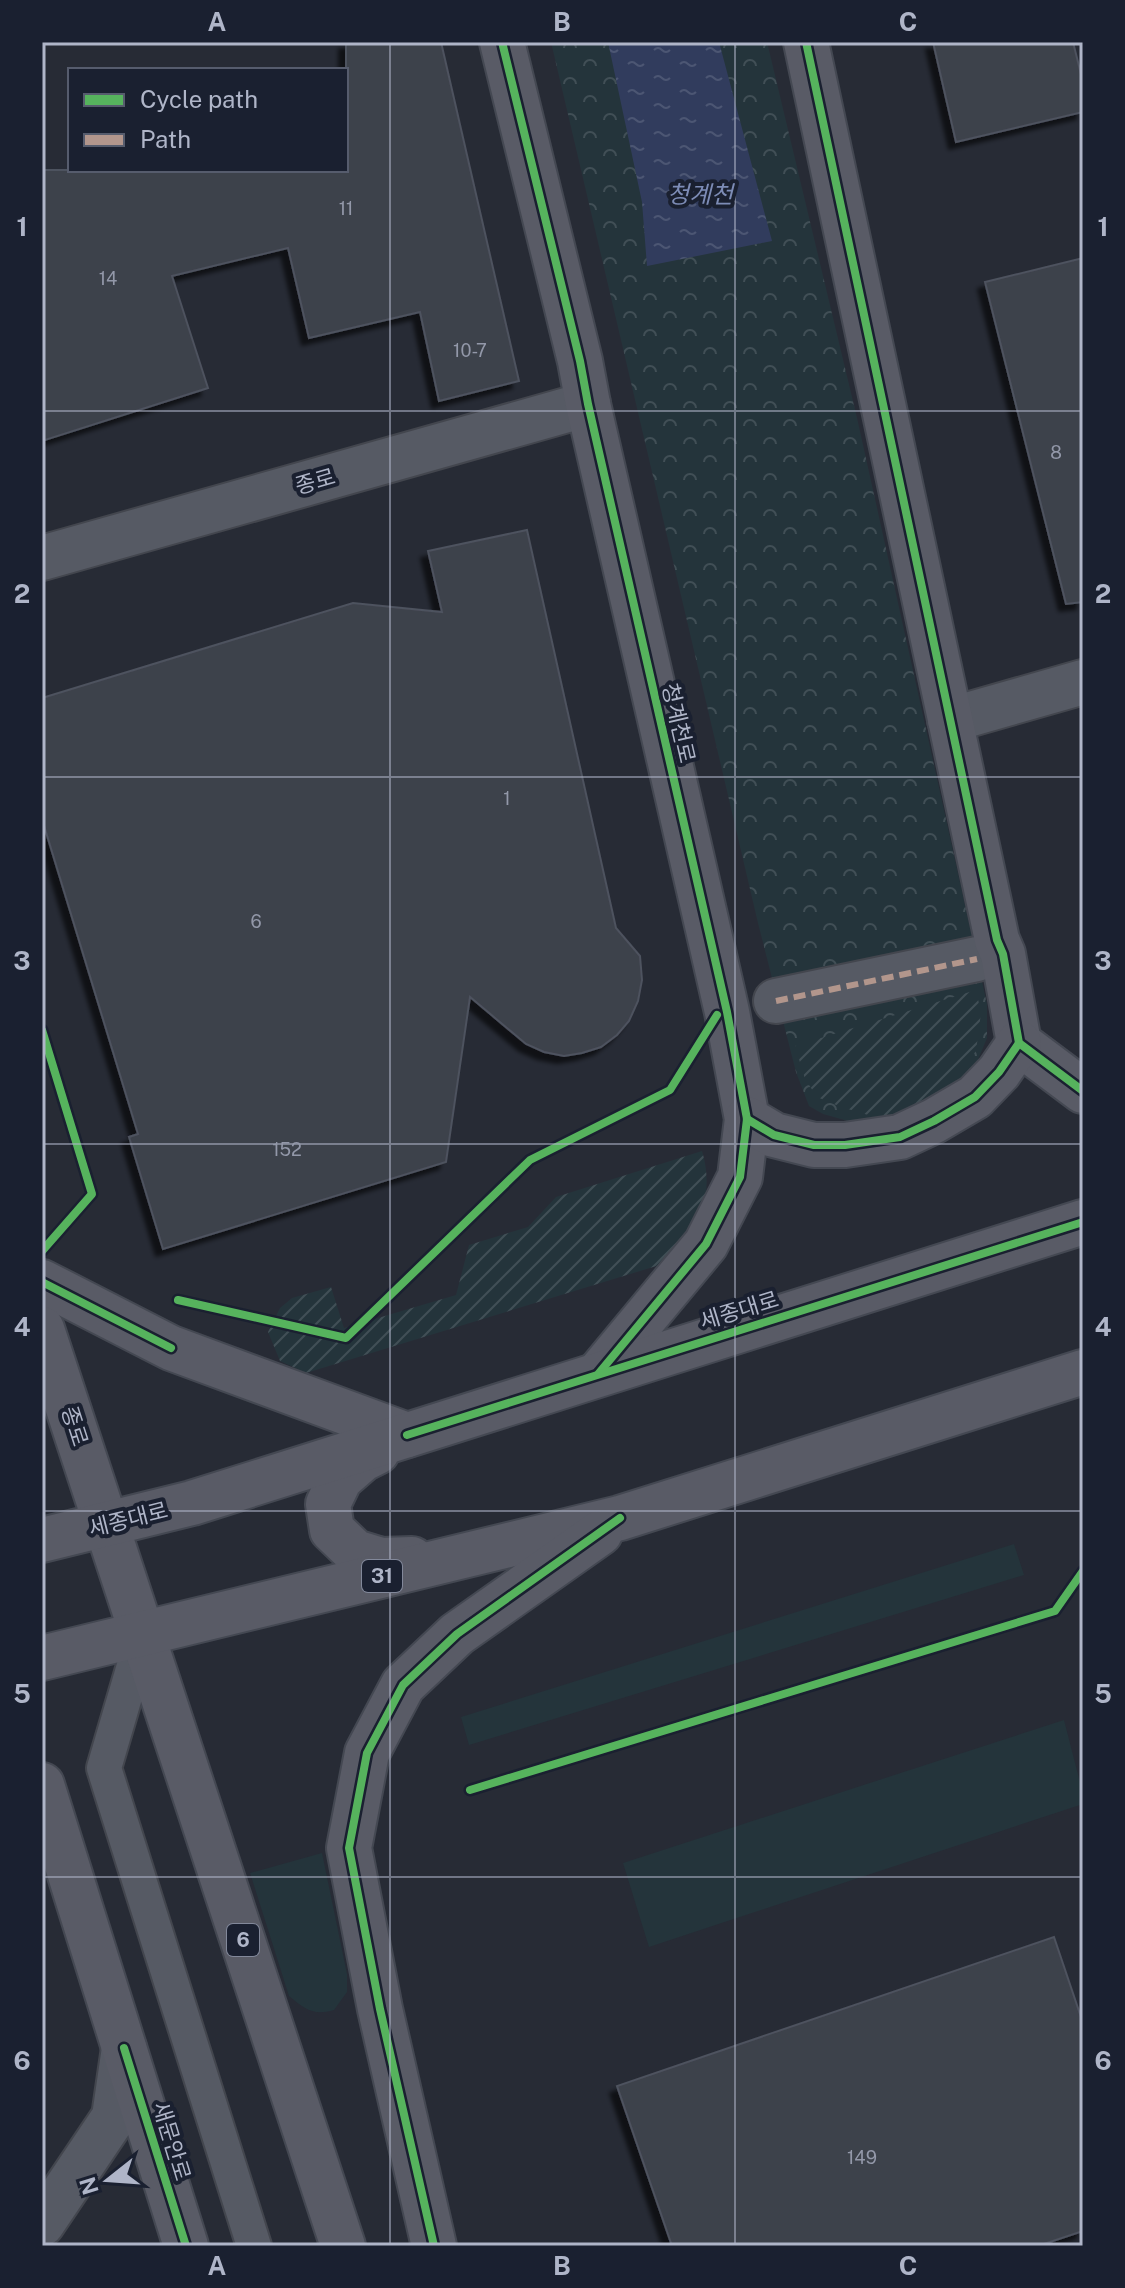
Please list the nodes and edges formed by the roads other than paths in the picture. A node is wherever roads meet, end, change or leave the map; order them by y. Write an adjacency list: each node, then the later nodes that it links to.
1 (502, 42): 3 (main road, 청계천로)
2 (806, 42): 6 (main road)
3 (588, 404): 4 (street, 종로); 11 (main road, 청계천로)
4 (42, 558)
5 (1083, 682): 6 (street)
6 (950, 720): 9 (main road)
7 (977, 959): 8 (street)
8 (776, 1001)
9 (1019, 1043): 10 (main road); 11 (main road)
10 (1083, 1091)
11 (747, 1119): 16 (main road, 청계천로)
12 (1083, 1222): 16 (main road, 세종대로)
13 (42, 1282): 17 (main road)
14 (42, 1329): 19 (main road, 종로 / 6)
15 (1083, 1372): 18 (main road, 31)
16 (599, 1373): 17 (main road, 세종대로)
17 (407, 1435): 18 (main road); 19 (main road, 세종대로)
18 (620, 1518): 21 (main road, 31); 29 (main road)
19 (106, 1525): 20 (main road, 세종대로); 21 (main road, 6)
20 (42, 1540)
21 (143, 1635): 22 (main road, 31); 27 (lane); 28 (main road, 6)
22 (42, 1658)
23 (42, 1785): 24 (main road, 새문안로)
24 (124, 2048): 25 (street); 26 (main road, 새문안로)
25 (42, 2224)
26 (186, 2246)
27 (254, 2246)
28 (343, 2246)
29 (434, 2246)

